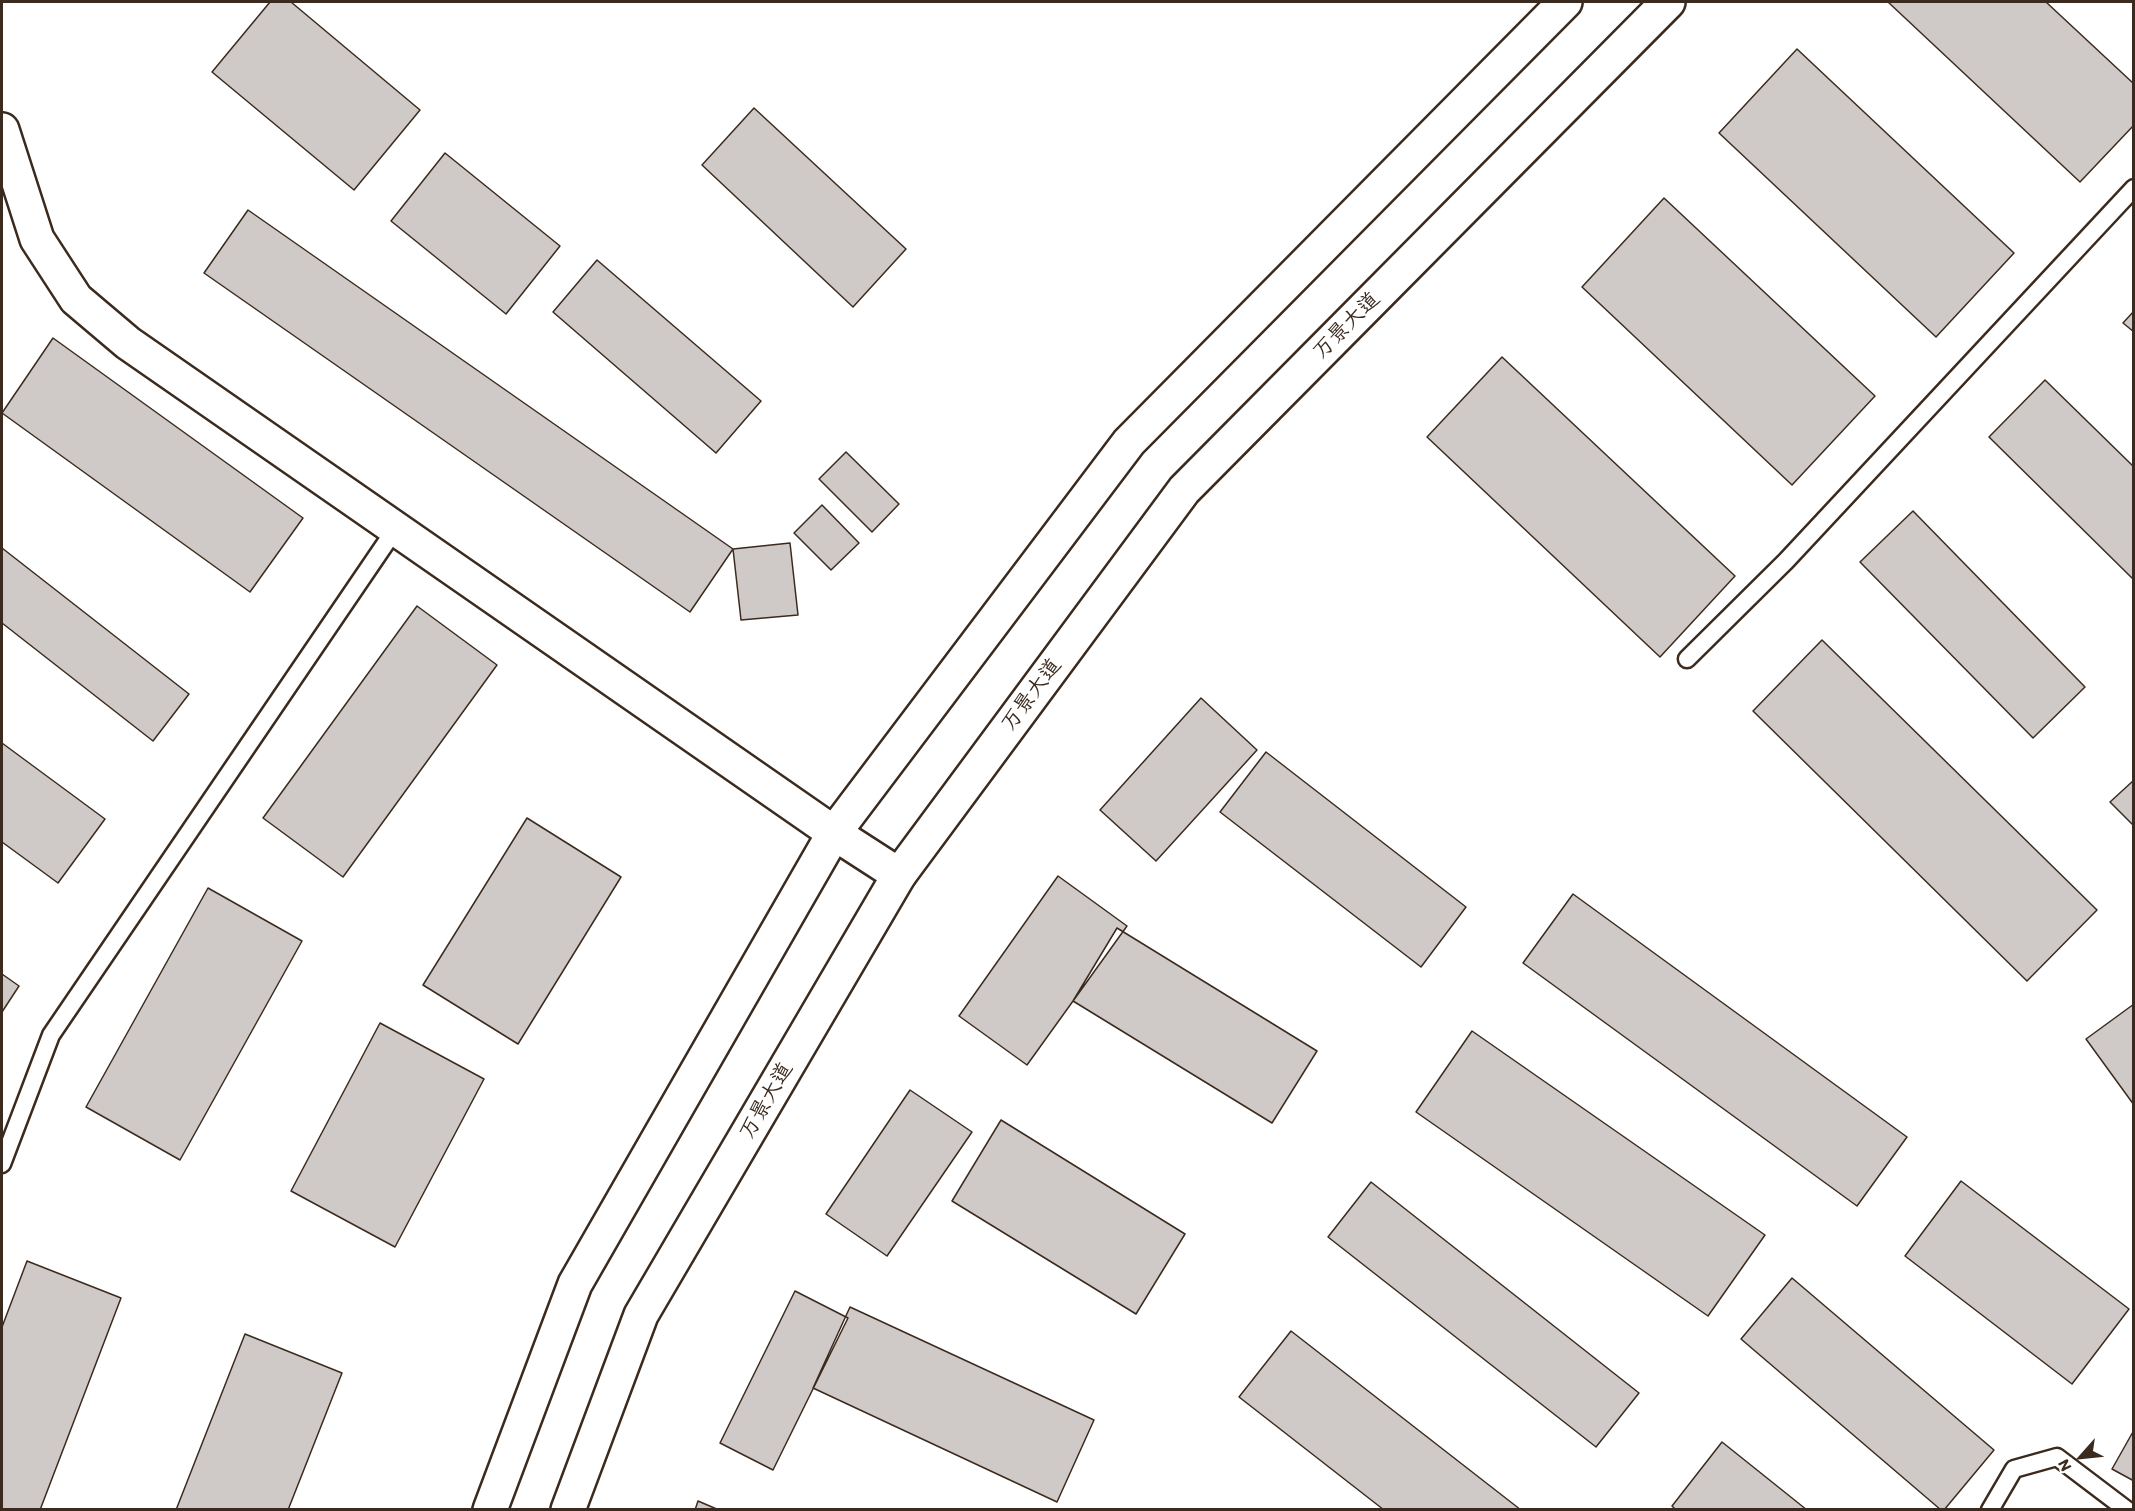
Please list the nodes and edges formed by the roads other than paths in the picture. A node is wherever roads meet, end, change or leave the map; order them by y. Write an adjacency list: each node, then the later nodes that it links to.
1 (1565, 2): 7 (main road)
2 (1668, 2): 8 (main road, 万景大道)
3 (2, 130): 5 (main road)
4 (2133, 188): 6 (lane)
5 (396, 528): 7 (main road); 9 (lane)
6 (1687, 659)
7 (834, 832): 8 (main road); 10 (main road)
8 (899, 875): 11 (main road, 万景大道)
9 (2, 1164)
10 (490, 1509)
11 (568, 1509)
12 (1990, 1509): 13 (lane)
13 (2127, 1509)

